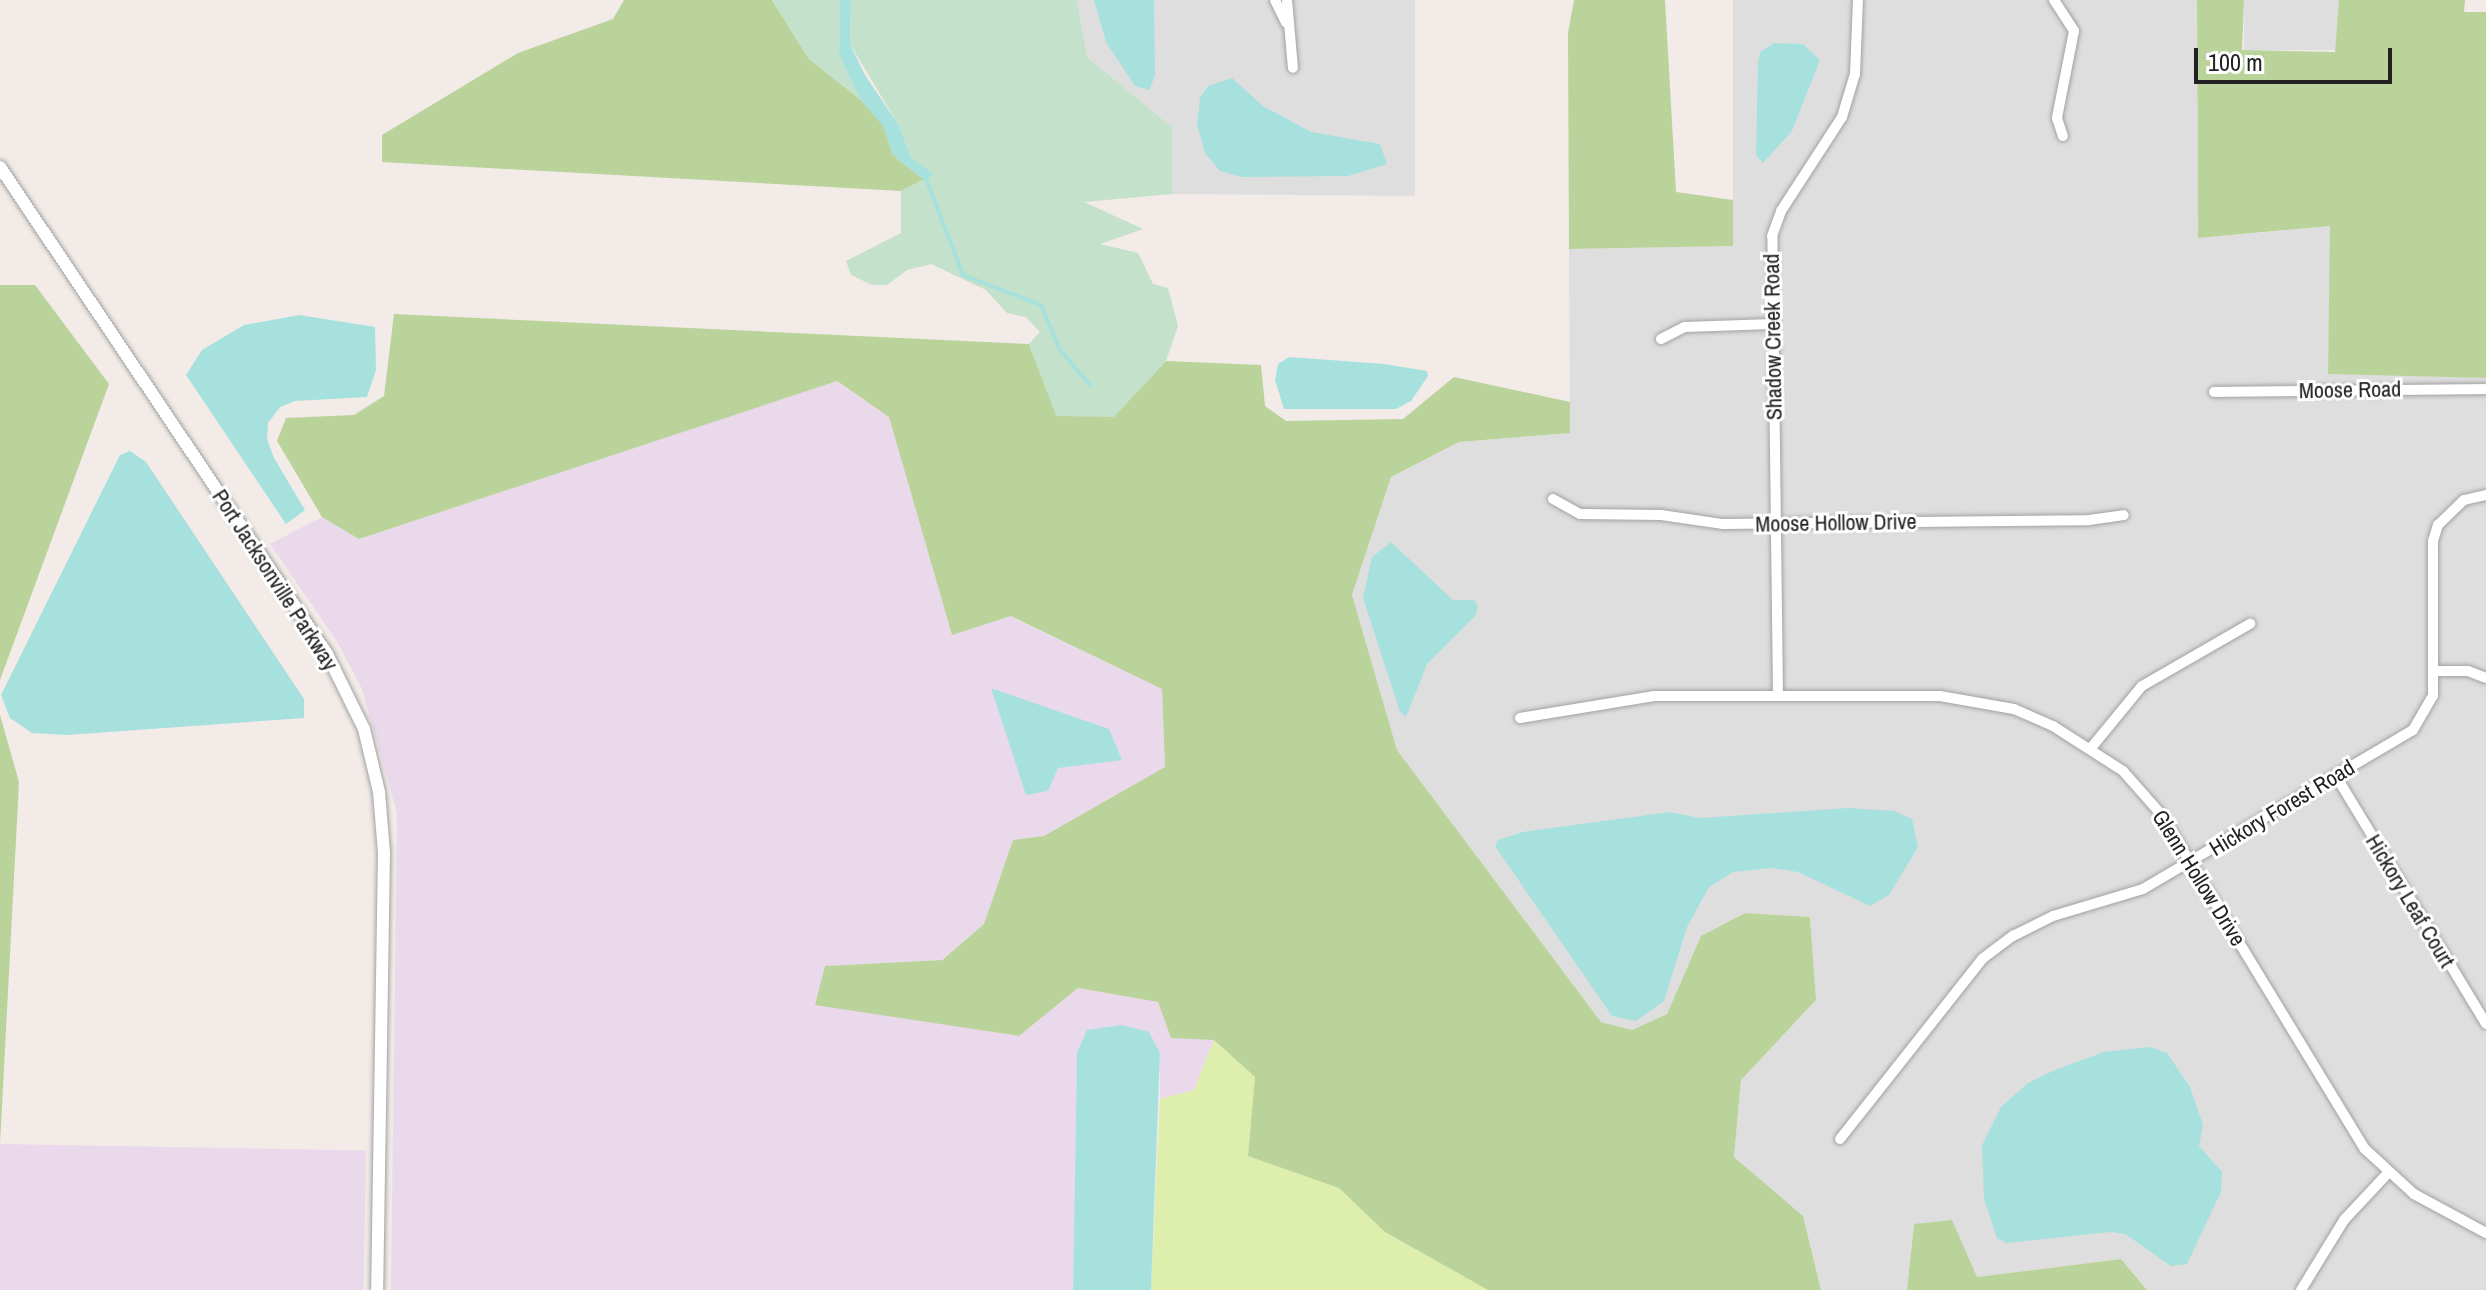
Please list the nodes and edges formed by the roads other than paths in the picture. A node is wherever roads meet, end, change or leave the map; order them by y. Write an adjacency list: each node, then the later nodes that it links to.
1 (1275, 0): 5 (street)
2 (1287, 0): 5 (street)
3 (1858, 0): 9 (street, Shadow Creek Road)
4 (2054, 0): 7 (street)
5 (1287, 24): 6 (street)
6 (1293, 68)
7 (2063, 136)
8 (0, 167): 29 (street, Port Jacksonville Parkway)
9 (1772, 324): 10 (street); 16 (street, Shadow Creek Road)
10 (1661, 339)
11 (2486, 389): 12 (street, Moose Road)
12 (2214, 392)
13 (2486, 495): 18 (street, Hickory Forest Road)
14 (1553, 499): 16 (street, Moose Hollow Drive)
15 (2124, 515): 16 (street, Moose Hollow Drive)
16 (1776, 523): 20 (street, Shadow Creek Road)
17 (2250, 624): 22 (street)
18 (2434, 671): 19 (street); 23 (street, Hickory Forest Road)
19 (2486, 678)
20 (1778, 695): 21 (street, Glenn Hollow Drive); 22 (street, Glenn Hollow Drive)
21 (1520, 718)
22 (2091, 748): 24 (street, Glenn Hollow Drive)
23 (2336, 776): 24 (street, Hickory Forest Road); 25 (street, Hickory Leaf Court)
24 (2192, 862): 26 (street, Hickory Forest Road); 27 (street, Glenn Hollow Drive)
25 (2486, 1024)
26 (1840, 1139)
27 (2388, 1173): 28 (street, Glenn Hollow Drive); 30 (street)
28 (2486, 1233)
29 (377, 1290)
30 (2301, 1290)

